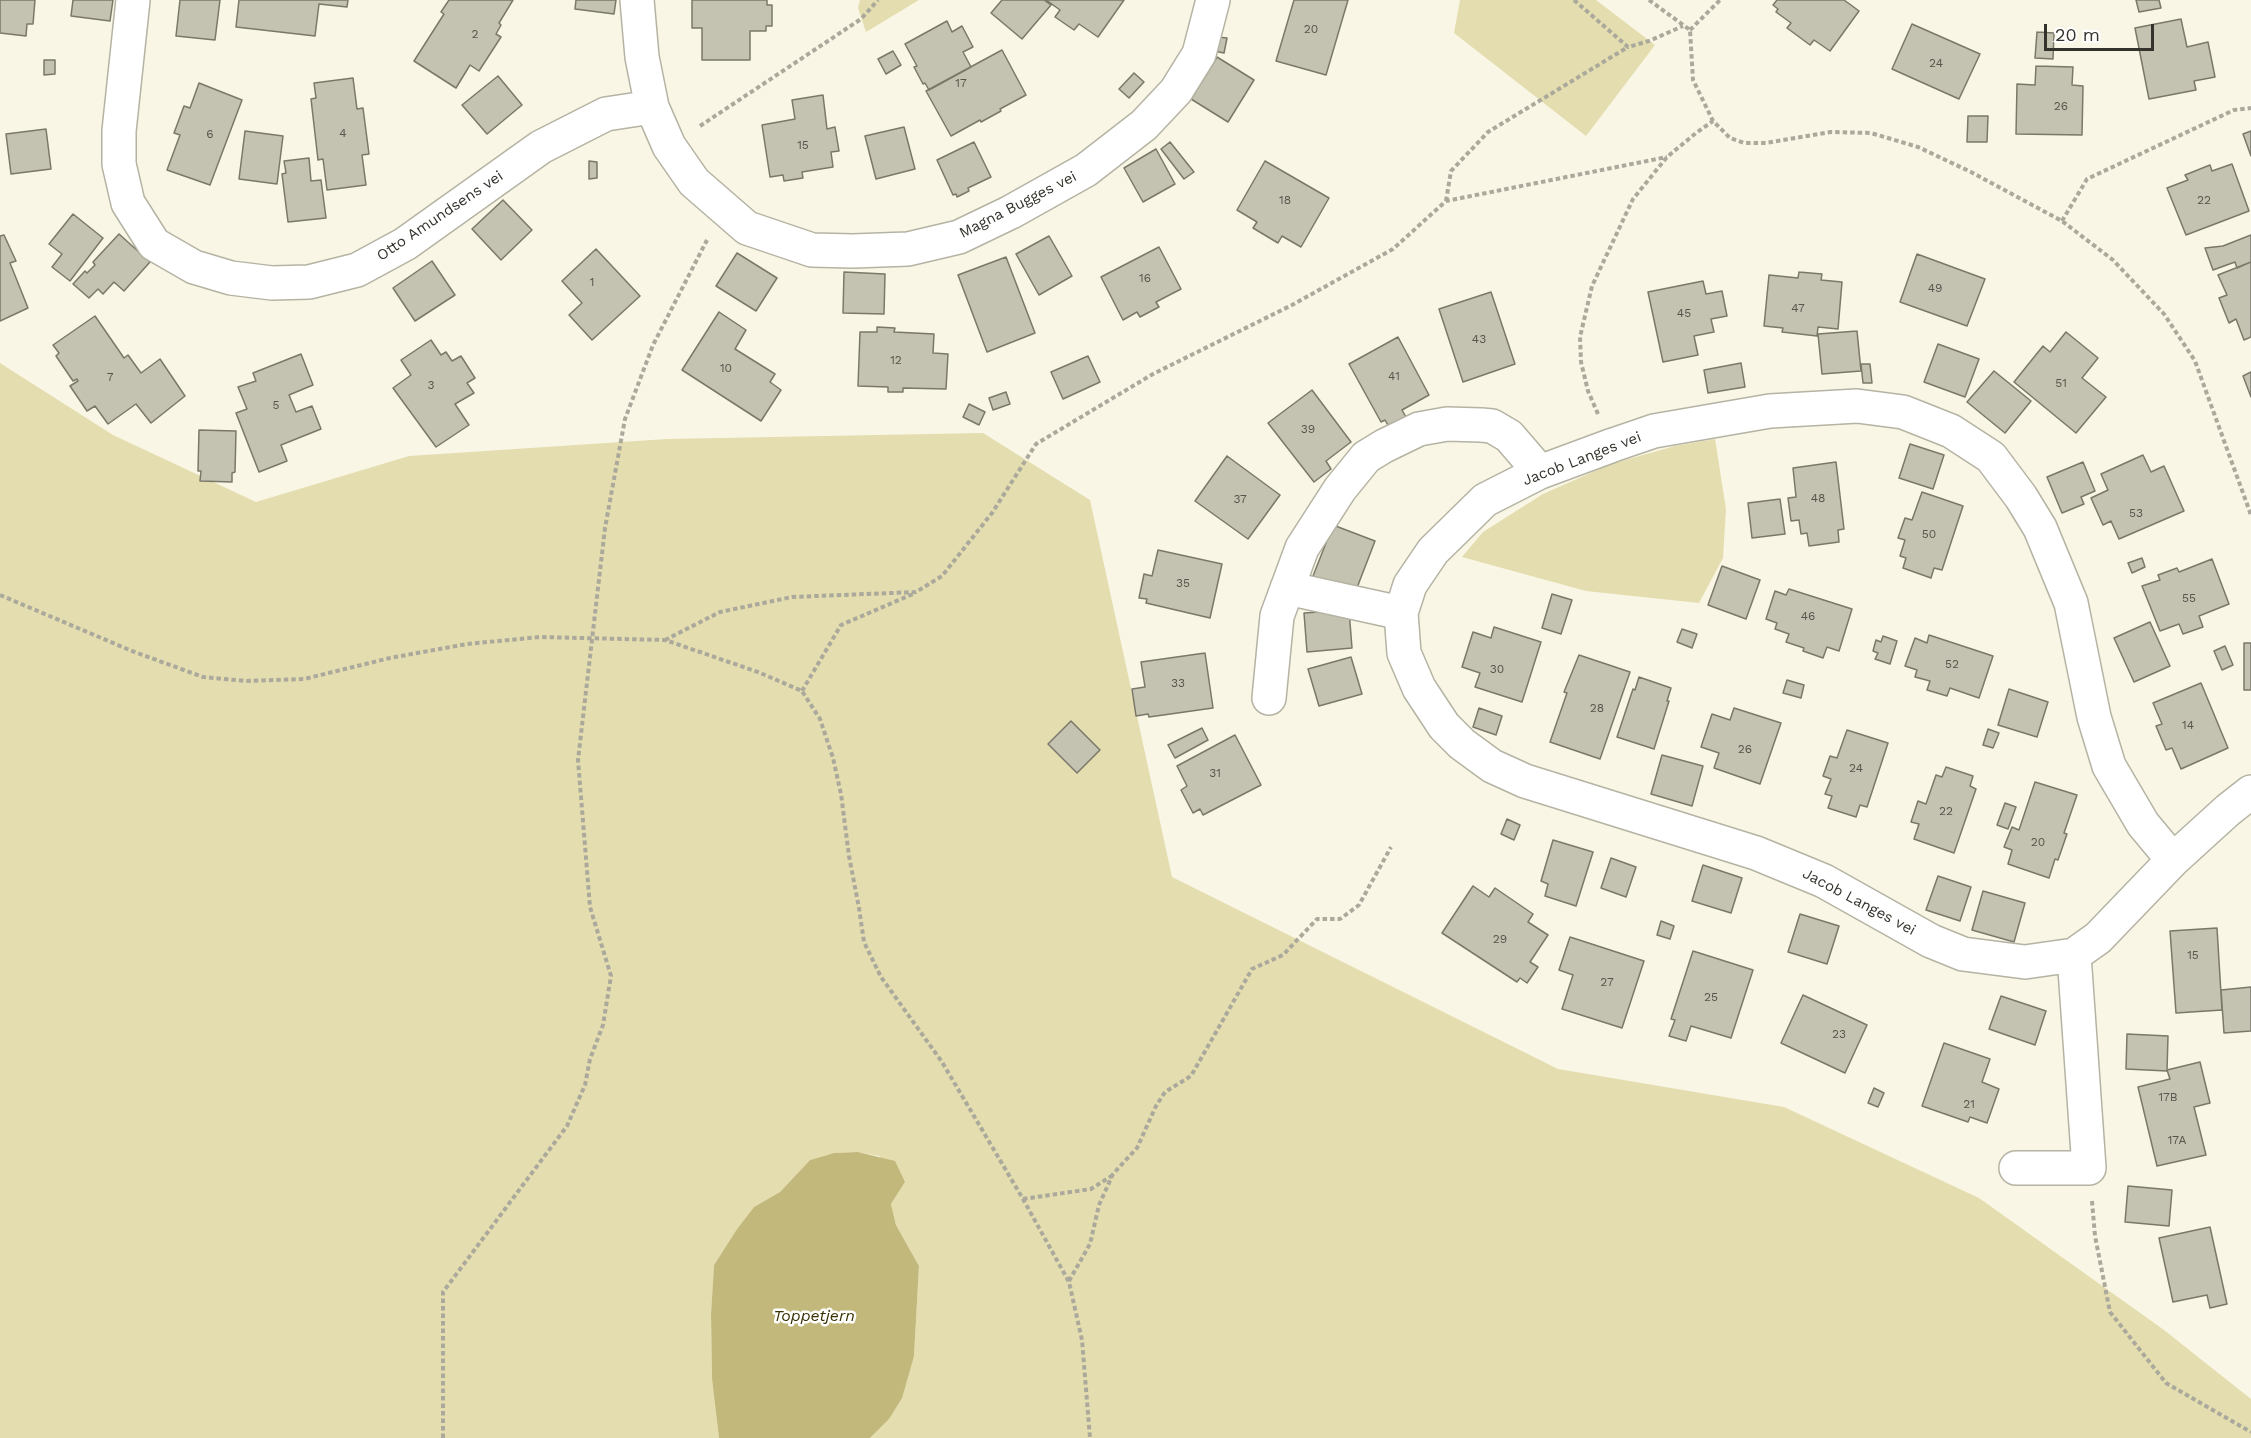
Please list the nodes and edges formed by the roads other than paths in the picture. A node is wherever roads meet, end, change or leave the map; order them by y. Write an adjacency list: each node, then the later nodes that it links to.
1 (133, 0): 4 (street, Otto Amundsens vei)
2 (637, 0): 4 (street, Magna Bugges vei)
3 (1213, 0): 4 (street, Magna Bugges vei)
4 (652, 107)
5 (1540, 472): 6 (street); 7 (street, Jacob Langes vei); 10 (street, Jacob Langes vei)
6 (1287, 588): 7 (street); 8 (street)
7 (1401, 613): 11 (street, Jacob Langes vei)
8 (1269, 698)
9 (2251, 792): 10 (street, Jacob Langes vei)
10 (2173, 860): 11 (street, Jacob Langes vei)
11 (2074, 955): 12 (street)
12 (2016, 1168)

